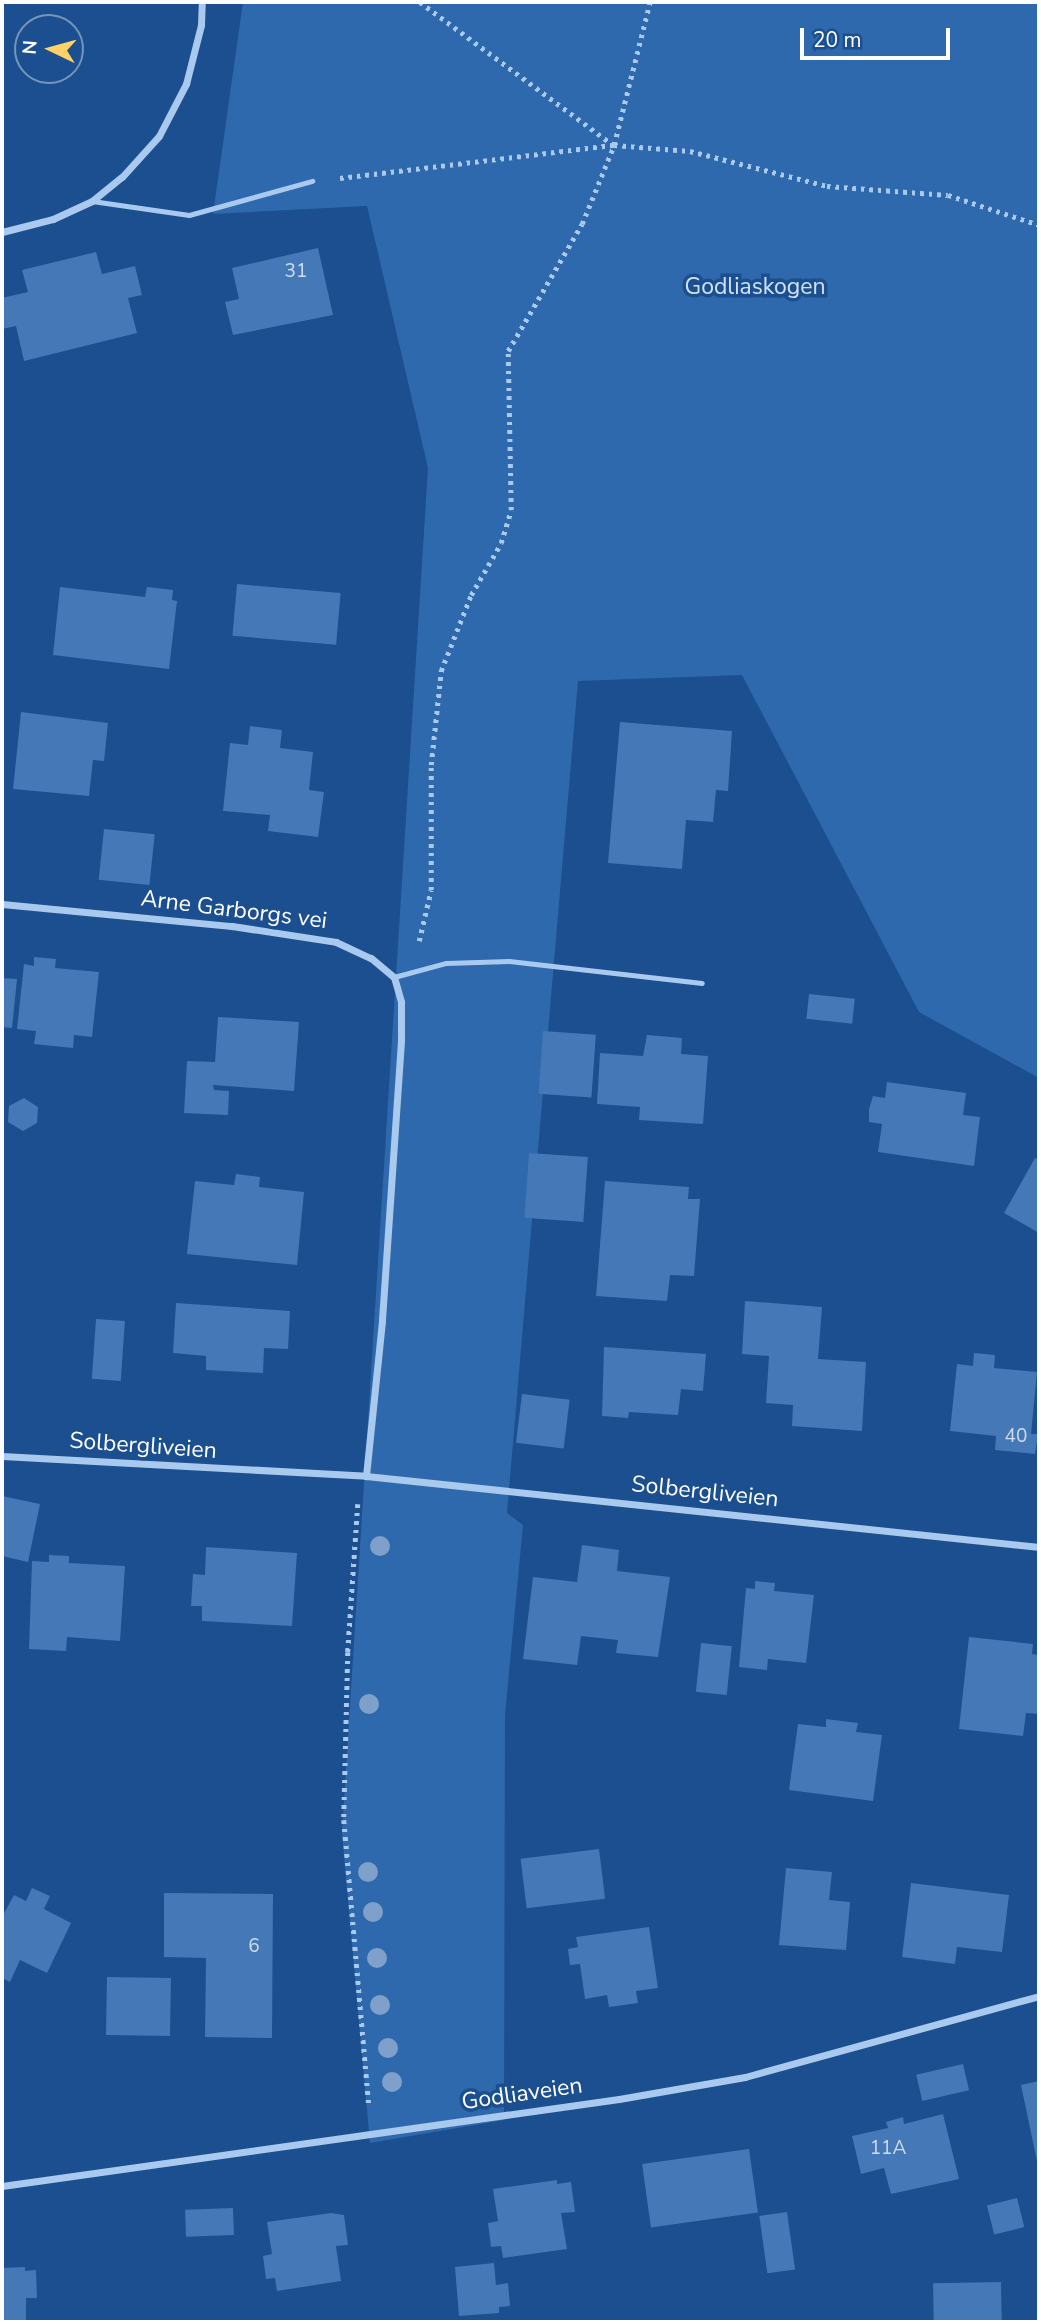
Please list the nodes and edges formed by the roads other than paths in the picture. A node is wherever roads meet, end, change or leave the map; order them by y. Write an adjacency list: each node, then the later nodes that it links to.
1 (202, 2): 3 (street)
2 (312, 181): 3 (lane)
3 (92, 201): 4 (street)
4 (2, 232)
5 (2, 904): 6 (street, Arne Garborgs vei)
6 (394, 977): 7 (lane); 9 (street)
7 (702, 983)
8 (2, 1456): 9 (street, Solbergliveien)
9 (363, 1476): 10 (street, Solbergliveien)
10 (1039, 1547)
11 (1039, 1996): 12 (street, Godliaveien)
12 (2, 2186)

